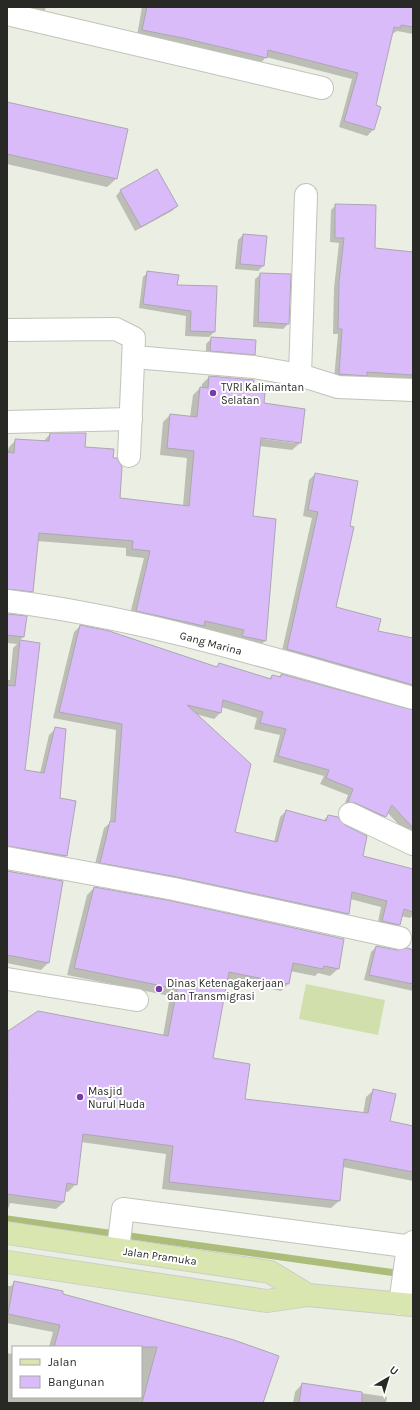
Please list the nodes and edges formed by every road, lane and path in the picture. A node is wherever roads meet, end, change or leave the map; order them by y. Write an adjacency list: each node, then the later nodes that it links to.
1 (7, 14): 2 (street)
2 (322, 88)
3 (306, 195): 6 (street)
4 (7, 330): 5 (street)
5 (134, 357): 6 (street); 8 (street)
6 (300, 375): 7 (street)
7 (413, 390)
8 (131, 419): 9 (street); 10 (street)
9 (7, 422)
10 (129, 456)
11 (7, 601): 12 (street, Gang Marina)
12 (413, 698)
13 (350, 814): 14 (street)
14 (413, 844)
15 (7, 858): 16 (street)
16 (400, 938)
17 (7, 979): 18 (street)
18 (137, 1000)
19 (7, 1233): 20 (main road, Jalan Pramuka)
20 (119, 1239): 21 (street); 23 (main road, Jalan Pramuka)
21 (409, 1256): 24 (street)
22 (7, 1262): 23 (main road, Jalan Pramuka)
23 (308, 1294): 24 (main road, Jalan Pramuka)
24 (407, 1304)

